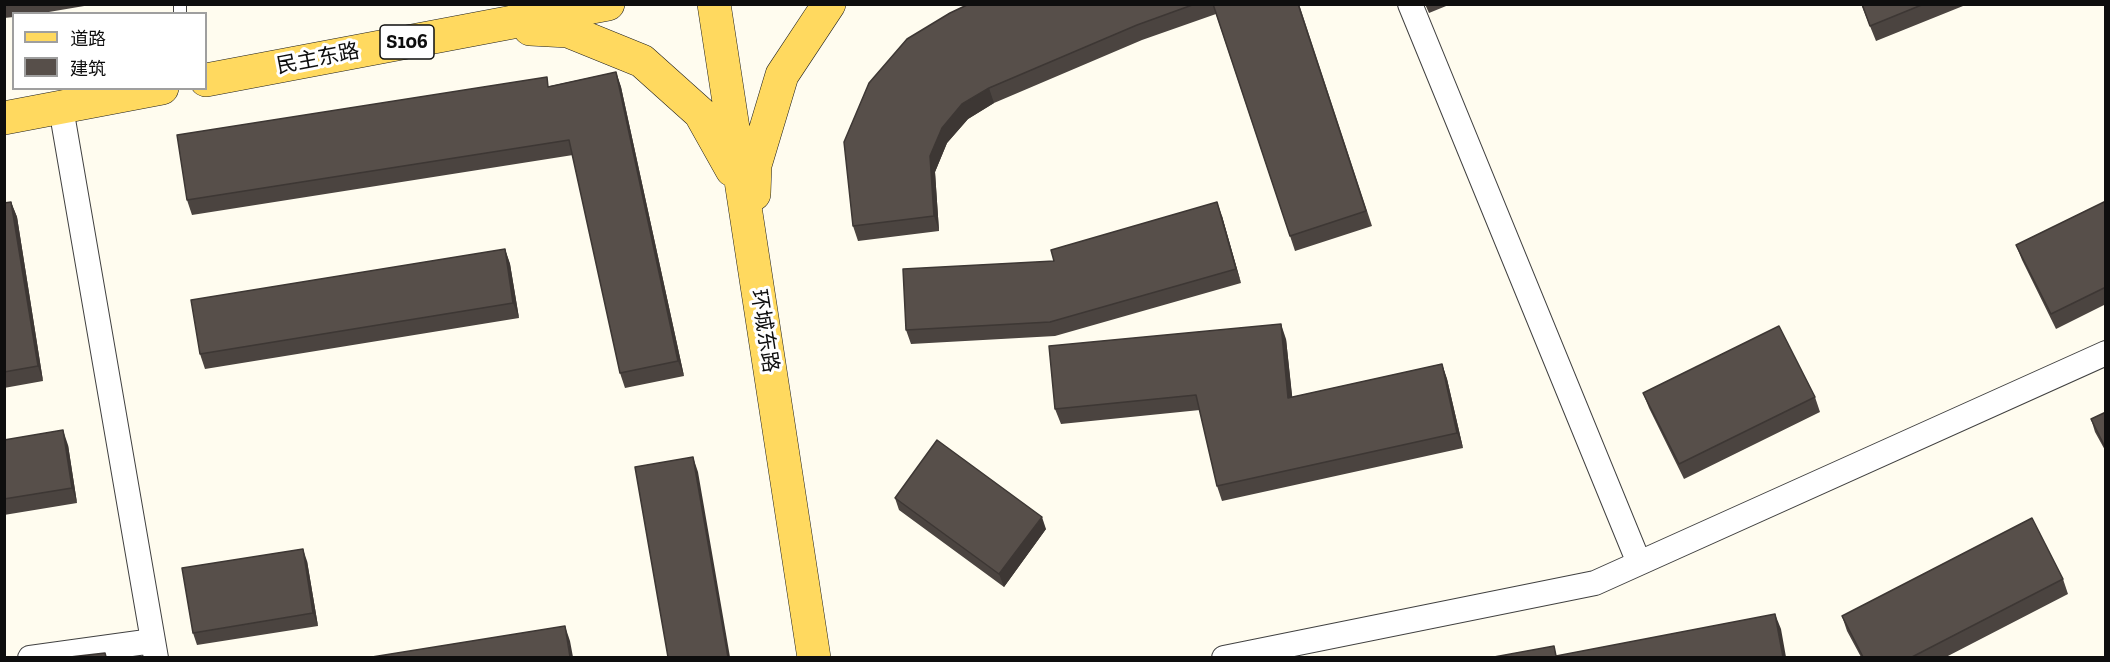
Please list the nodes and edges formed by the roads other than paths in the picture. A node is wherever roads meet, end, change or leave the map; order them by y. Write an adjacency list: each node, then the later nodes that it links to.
1 (526, 4): 6 (main road)
2 (608, 4): 6 (main road, 民主东路 / S106)
3 (714, 4): 11 (main road, 环城东路)
4 (829, 4): 11 (main road)
5 (1410, 4): 13 (street)
6 (490, 27): 7 (main road, 民主东路 / S106); 11 (main road)
7 (207, 80)
8 (152, 90): 9 (main road)
9 (60, 108): 10 (main road); 14 (street)
10 (4, 118)
11 (753, 259): 16 (main road, 环城东路)
12 (2106, 353): 13 (street)
13 (1639, 563): 17 (street)
14 (154, 649): 15 (street)
15 (30, 657)
16 (814, 657)
17 (1224, 657)

